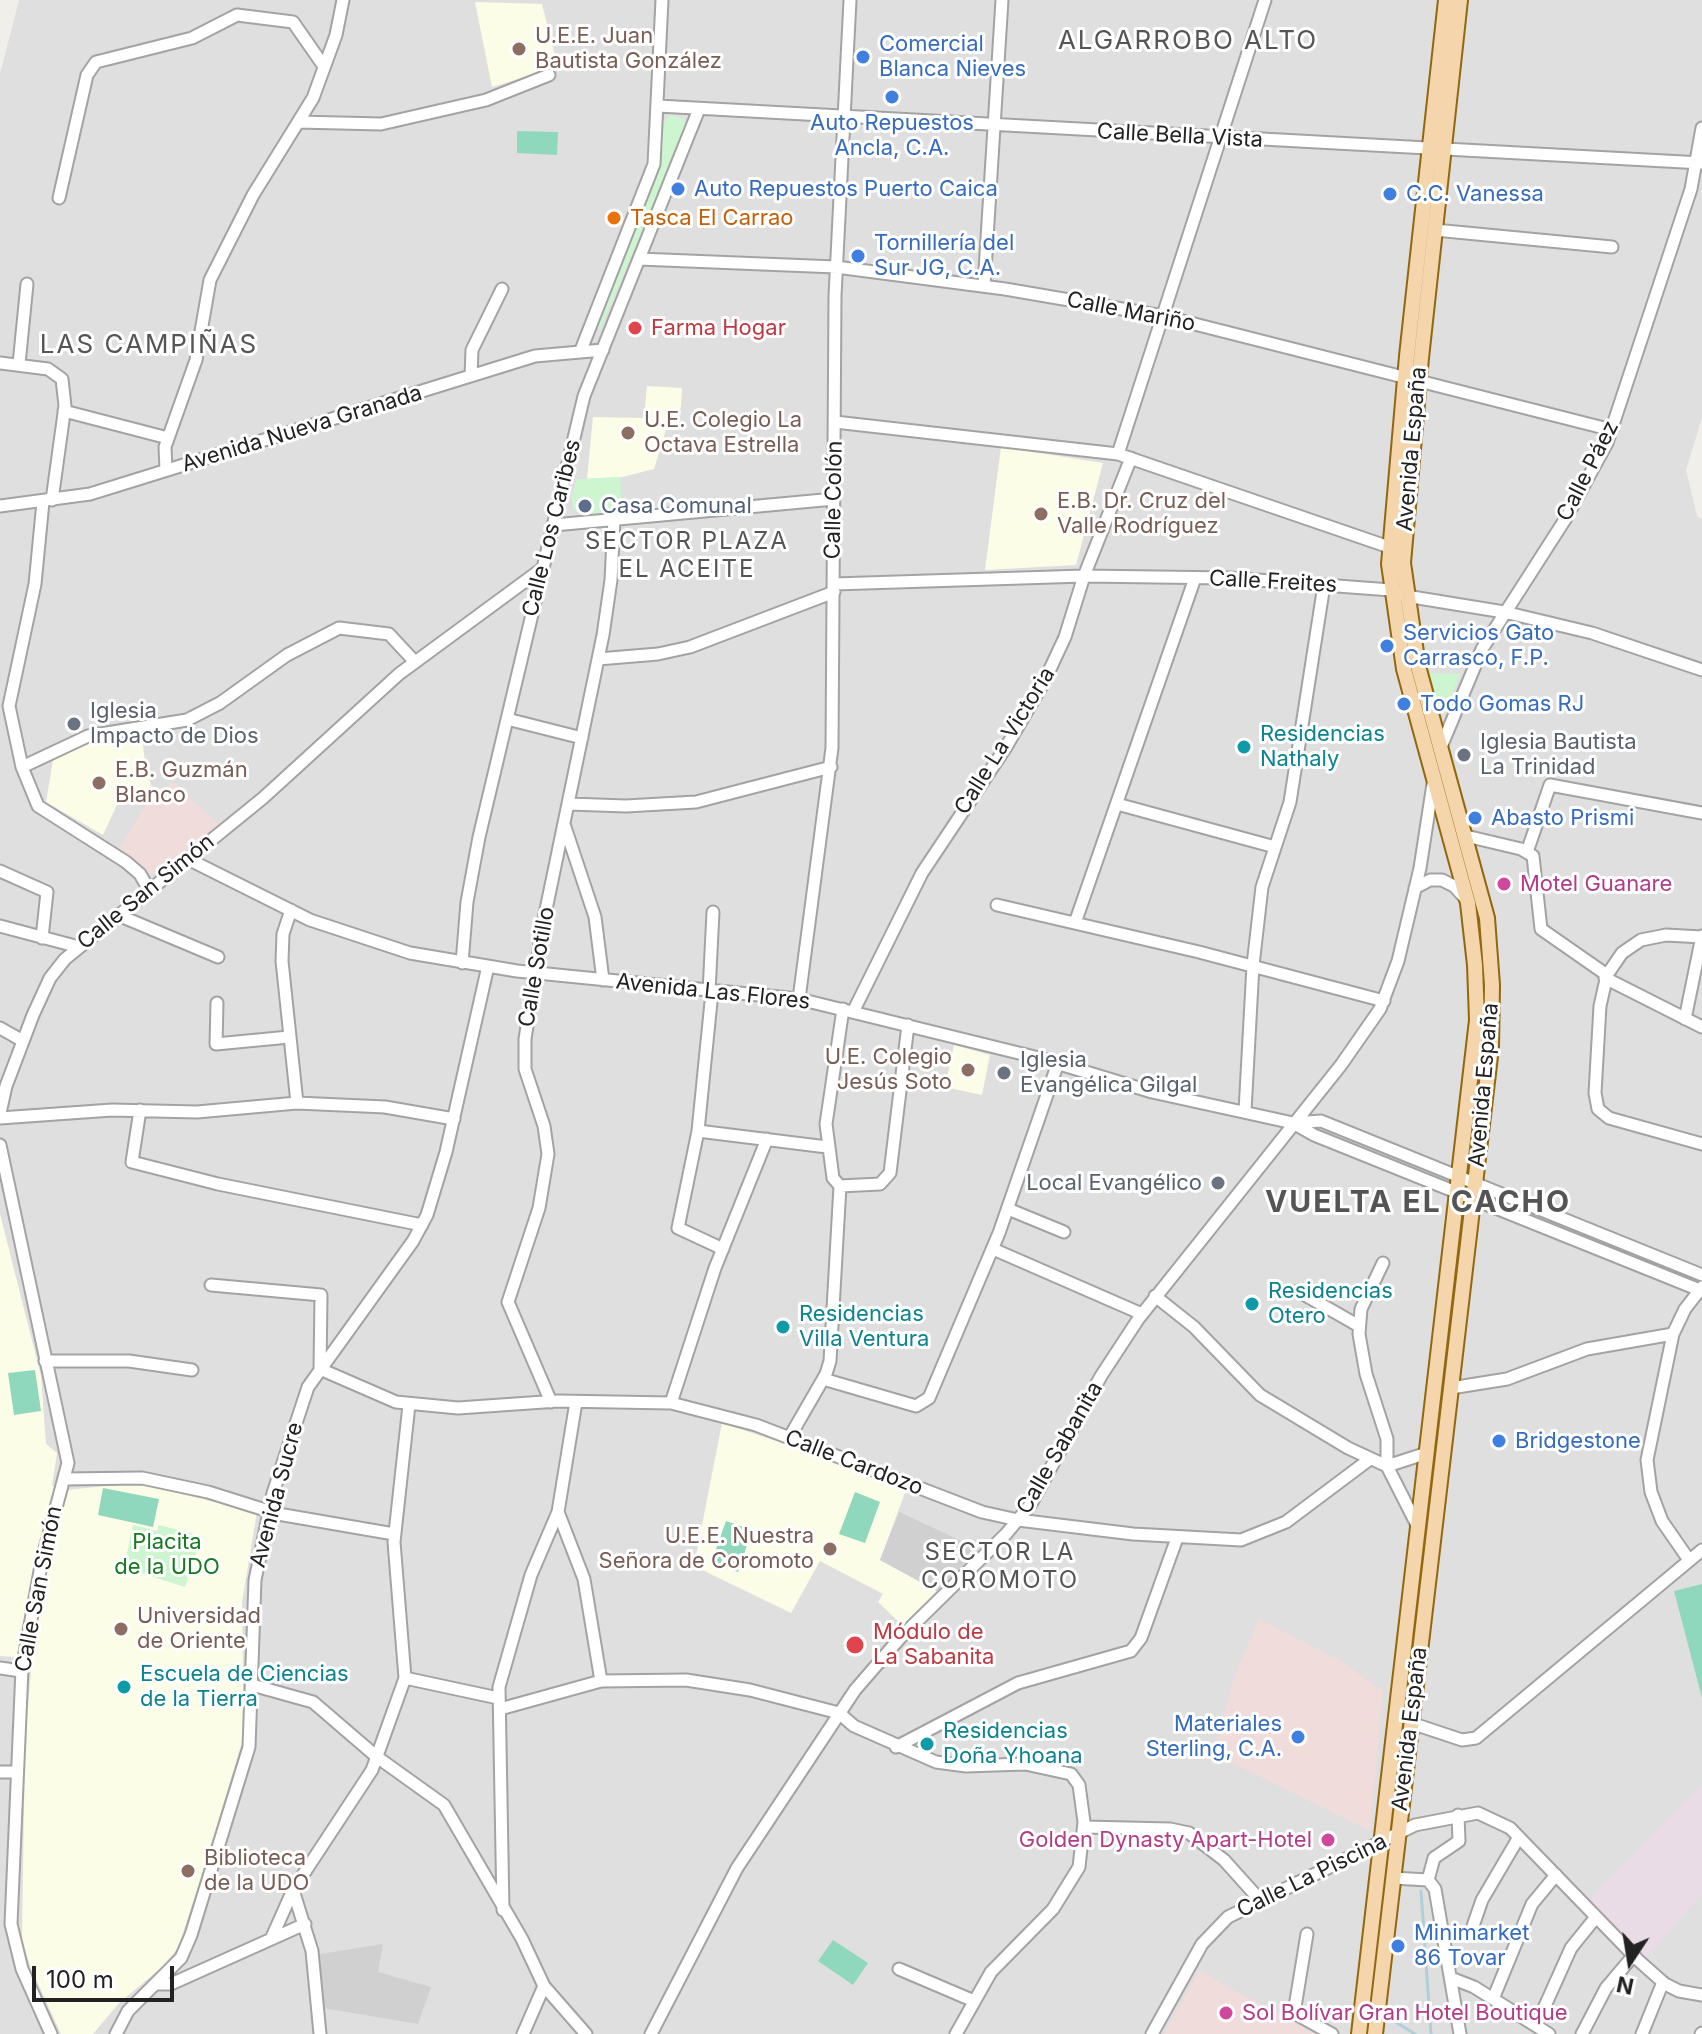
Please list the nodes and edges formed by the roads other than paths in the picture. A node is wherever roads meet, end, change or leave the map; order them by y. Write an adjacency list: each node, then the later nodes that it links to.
1 (343, 0): 8 (street)
2 (662, 0): 10 (street)
3 (850, 0): 12 (street, Calle Colón)
4 (1002, 0): 14 (street)
5 (1265, 0): 16 (street)
6 (1446, 0): 17 (main road, Avenida España)
7 (1460, 0): 17 (main road, Avenida España)
8 (323, 65): 13 (street); 19 (street)
9 (549, 75): 13 (street)
10 (658, 106): 11 (street, Calle Bella Vista); 28 (street)
11 (699, 109): 12 (street, Calle Bella Vista); 22 (street, Calle Los Caribes)
12 (843, 117): 14 (street, Calle Bella Vista); 23 (street, Calle Colón)
13 (298, 122): 37 (street)
14 (994, 126): 16 (street, Calle Bella Vista); 25 (street)
15 (1702, 128): 18 (street, Calle Páez)
16 (1221, 139): 17 (street, Calle Bella Vista); 27 (street)
17 (1437, 150): 18 (street, Calle Bella Vista); 20 (main road, Avenida España); 33 (main road, Avenida España)
18 (1699, 163): 36 (street, Calle Páez)
19 (59, 198)
20 (1435, 230): 21 (street); 33 (main road, Avenida España)
21 (1612, 247)
22 (639, 259): 23 (street, Calle Mariño); 29 (street, Calle Los Caribes)
23 (836, 267): 25 (street, Calle Mariño); 35 (street, Calle Colón)
24 (27, 284): 31 (street)
25 (984, 286): 27 (street, Calle Mariño)
26 (502, 289): 32 (street)
27 (1163, 316): 33 (street, Calle Mariño); 38 (street)
28 (581, 350): 29 (street, Avenida Nueva Granada); 32 (street, Avenida Nueva Granada)
29 (603, 350): 45 (street, Calle Los Caribes)
30 (0, 363): 31 (street)
31 (19, 364): 34 (street)
32 (471, 376): 40 (street, Avenida Nueva Granada)
33 (1412, 377): 36 (street, Calle Mariño); 46 (main road, Avenida España); 53 (main road, Avenida España)
34 (64, 411): 37 (street); 42 (street)
35 (835, 422): 38 (street); 41 (street, Calle Colón)
36 (1612, 430): 54 (street, Calle Páez)
37 (168, 438): 40 (street)
38 (1118, 454): 39 (street)
39 (1131, 458): 46 (street); 48 (street, Calle La Victoria)
40 (166, 470): 42 (street, Avenida Nueva Granada)
41 (834, 499): 44 (street); 51 (street, Calle Colón)
42 (47, 501): 43 (street, Avenida Nueva Granada); 59 (street)
43 (0, 506)
44 (614, 519): 45 (street); 55 (street, Calle Sotillo)
45 (554, 525): 47 (street, Calle Los Caribes)
46 (1389, 547): 52 (main road, Avenida España)
47 (544, 567): 56 (street, Calle San Simón); 58 (street, Calle Los Caribes)
48 (1084, 576): 49 (street, Calle Freites); 51 (street, Calle Freites); 97 (street, Calle La Victoria)
49 (1195, 578): 50 (street, Calle Freites); 66 (street)
50 (1324, 585): 52 (street, Calle Freites); 70 (street)
51 (834, 588): 55 (street, Calle Freites); 63 (street, Calle Colón)
52 (1391, 590): 53 (street, Calle Freites); 64 (main road, Avenida España)
53 (1406, 596): 54 (street, Calle Freites); 61 (main road, Avenida España)
54 (1504, 612): 57 (street, Calle Freites); 61 (street, Calle Páez)
55 (598, 659): 60 (street, Calle Sotillo)
56 (415, 662): 62 (street); 72 (street, Calle San Simón)
57 (1702, 670)
58 (507, 719): 60 (street); 87 (street, Calle Los Caribes)
59 (5, 721): 62 (street)
60 (582, 738): 65 (street, Calle Sotillo)
61 (1441, 747): 69 (main road, Avenida España)
62 (22, 767): 75 (street)
63 (831, 767): 65 (street); 94 (street, Calle Colón)
64 (1433, 775): 74 (street, Calle Sabanita); 76 (main road, Avenida España)
65 (569, 804): 68 (street, Calle Sotillo)
66 (1117, 804): 70 (street); 81 (street)
67 (1702, 813): 71 (street)
68 (565, 827): 90 (street, Calle Sotillo); 92 (street)
69 (1466, 836): 71 (street); 117 (main road, Avenida España)
70 (1275, 847): 88 (street)
71 (1527, 852): 91 (street)
72 (188, 859): 75 (street, Calle San Simón); 78 (street, Avenida Las Flores)
73 (0, 871): 84 (street)
74 (1415, 888): 76 (street); 95 (street, Calle Sabanita)
75 (149, 890): 80 (street, Calle San Simón)
76 (1468, 903): 116 (main road, Avenida España)
77 (997, 905): 81 (street)
78 (291, 910): 87 (street, Avenida Las Flores); 102 (street)
79 (713, 912): 93 (street)
80 (118, 915): 85 (street, Calle San Simón); 86 (street)
81 (1075, 923): 88 (street)
82 (0, 926): 84 (street)
83 (1702, 936): 91 (street); 98 (street)
84 (42, 938): 85 (street)
85 (79, 947): 103 (street, Calle San Simón)
86 (218, 957)
87 (462, 963): 89 (street, Avenida Las Flores)
88 (1253, 965): 95 (street); 107 (street)
89 (488, 966): 90 (street, Avenida Las Flores); 109 (street, Avenida Sucre)
90 (535, 973): 92 (street, Avenida Las Flores); 140 (street, Calle Sotillo)
91 (1606, 976): 98 (street); 113 (street)
92 (603, 980): 93 (street, Avenida Las Flores)
93 (710, 992): 94 (street, Avenida Las Flores); 111 (street)
94 (799, 999): 97 (street, Avenida Las Flores)
95 (1384, 1001): 110 (street, Calle Sabanita)
96 (217, 1003): 102 (street)
97 (848, 1011): 99 (street, Avenida Las Flores); 115 (street, Calle La Victoria)
98 (1685, 1019): 100 (street)
99 (908, 1025): 104 (street, Avenida Las Flores); 118 (street)
100 (1702, 1027)
101 (0, 1028): 103 (street)
102 (289, 1037): 105 (street)
103 (23, 1041): 108 (street, Calle San Simón)
104 (1058, 1063): 107 (street, Avenida Las Flores); 121 (street)
105 (297, 1103): 106 (street); 109 (street)
106 (140, 1110): 108 (street); 122 (street)
107 (1245, 1111): 110 (street, Avenida Las Flores)
108 (0, 1116)
109 (454, 1119): 122 (street, Avenida Sucre)
110 (1293, 1123): 116 (street, Avenida Las Flores); 119 (street, Avenida Las Flores); 131 (street, Calle Sabanita)
111 (698, 1131): 112 (street); 124 (street)
112 (767, 1139): 115 (street); 124 (street)
113 (1702, 1144)
114 (0, 1145): 135 (street, Calle San Simón)
115 (827, 1147): 118 (street, Calle La Victoria)
116 (1461, 1177): 117 (street, Avenida Las Flores); 119 (main road, Avenida España)
117 (1476, 1183): 120 (main road, Avenida España); 127 (street, Avenida Las Flores)
118 (840, 1186): 138 (street)
119 (1459, 1193): 120 (street, Avenida Las Flores); 146 (main road, Avenida España)
120 (1474, 1199): 129 (street, Avenida Las Flores); 139 (main road, Avenida España)
121 (1008, 1209): 123 (street); 125 (street)
122 (422, 1225): 136 (street, Avenida Sucre)
123 (1064, 1232)
124 (723, 1249): 142 (street)
125 (993, 1249): 132 (street); 138 (street)
126 (1383, 1263): 133 (street)
127 (1702, 1275)
128 (211, 1285): 136 (street)
129 (1701, 1289): 134 (street)
130 (1298, 1291): 133 (street)
131 (1155, 1296): 132 (street, Calle Sabanita); 147 (street)
132 (1142, 1314): 152 (street, Calle Sabanita)
133 (1359, 1326): 148 (street)
134 (1673, 1334): 139 (street); 157 (street)
135 (45, 1361): 137 (street); 149 (street, Calle San Simón)
136 (320, 1369): 143 (street, Calle Cardozo); 150 (street, Avenida Sucre)
137 (192, 1370)
138 (823, 1379): 144 (street)
139 (1451, 1388): 145 (main road, Avenida España)
140 (551, 1402): 141 (street, Calle Cardozo); 143 (street, Calle Cardozo)
141 (576, 1402): 142 (street, Calle Cardozo); 151 (street)
142 (671, 1403): 144 (street, Calle Cardozo)
143 (409, 1405): 154 (street)
144 (789, 1438): 152 (street, Calle Cardozo)
145 (1443, 1451): 146 (main road); 165 (main road, Avenida España)
146 (1427, 1453): 148 (street); 153 (main road, Avenida España)
147 (1370, 1459): 148 (street); 155 (street, Calle Cardozo)
148 (1387, 1466): 153 (street)
149 (64, 1479): 150 (street); 159 (street, Calle San Simón)
150 (268, 1511): 154 (street); 162 (street, Avenida Sucre)
151 (558, 1512): 161 (street); 163 (street)
152 (1018, 1520): 155 (street, Calle Cardozo); 164 (street, Calle Sabanita)
153 (1418, 1528): 174 (main road, Avenida España)
154 (394, 1534): 160 (street)
155 (1177, 1538): 166 (street)
156 (1702, 1550): 157 (street)
157 (1689, 1560): 165 (street)
158 (0, 1668): 159 (street)
159 (21, 1671): 169 (street, Calle San Simón)
160 (405, 1678): 163 (street); 167 (street)
161 (601, 1681): 163 (street); 164 (street)
162 (252, 1685): 167 (street); 190 (street, Avenida Sucre)
163 (499, 1703): 180 (street)
164 (839, 1713): 166 (street); 201 (street, Calle Sabanita)
165 (1411, 1723): 172 (main road, Avenida España)
166 (896, 1747): 171 (street)
167 (377, 1757): 178 (street); 180 (street)
168 (0, 1772): 169 (street)
169 (17, 1772): 196 (street, Calle San Simón)
170 (1458, 1815): 172 (street, Calle La Piscina); 173 (street, Calle La Piscina); 177 (street)
171 (1084, 1827): 179 (street); 194 (street)
172 (1398, 1834): 174 (street, Calle La Piscina); 176 (main road, Avenida España)
173 (1519, 1837): 175 (street, Calle La Piscina); 183 (street)
174 (1381, 1843): 179 (street, Calle La Piscina); 205 (main road, Avenida España)
175 (1556, 1875): 181 (street, Calle La Piscina); 193 (street)
176 (1393, 1878): 177 (street); 206 (main road, Avenida España)
177 (1428, 1880): 188 (street)
178 (293, 1890): 182 (street); 185 (street)
179 (1260, 1900): 203 (street, Calle La Piscina)
180 (503, 1910): 191 (street)
181 (1596, 1917): 186 (street, Calle La Piscina); 195 (street)
182 (305, 1924): 185 (street); 198 (street)
183 (1472, 1929)
184 (1307, 1934): 204 (street)
185 (272, 1937): 190 (street)
186 (1633, 1956): 189 (street, Calle La Piscina); 209 (street)
187 (899, 1969): 194 (street)
188 (1451, 1978): 193 (street); 207 (street)
189 (1663, 1982): 192 (street, Calle La Piscina); 210 (street)
190 (158, 1984): 197 (street, Avenida Sucre)
191 (544, 1986): 199 (street); 200 (street)
192 (1702, 1995)
193 (1493, 1999): 195 (street)
194 (974, 2001): 202 (street)
195 (1536, 2026): 208 (street)
196 (51, 2034)
197 (116, 2034)
198 (320, 2034)
199 (523, 2034)
200 (586, 2034)
201 (651, 2034)
202 (956, 2034)
203 (1152, 2034)
204 (1332, 2034)
205 (1359, 2034)
206 (1375, 2034)
207 (1460, 2034)
208 (1549, 2034)
209 (1582, 2034)
210 (1642, 2034)

